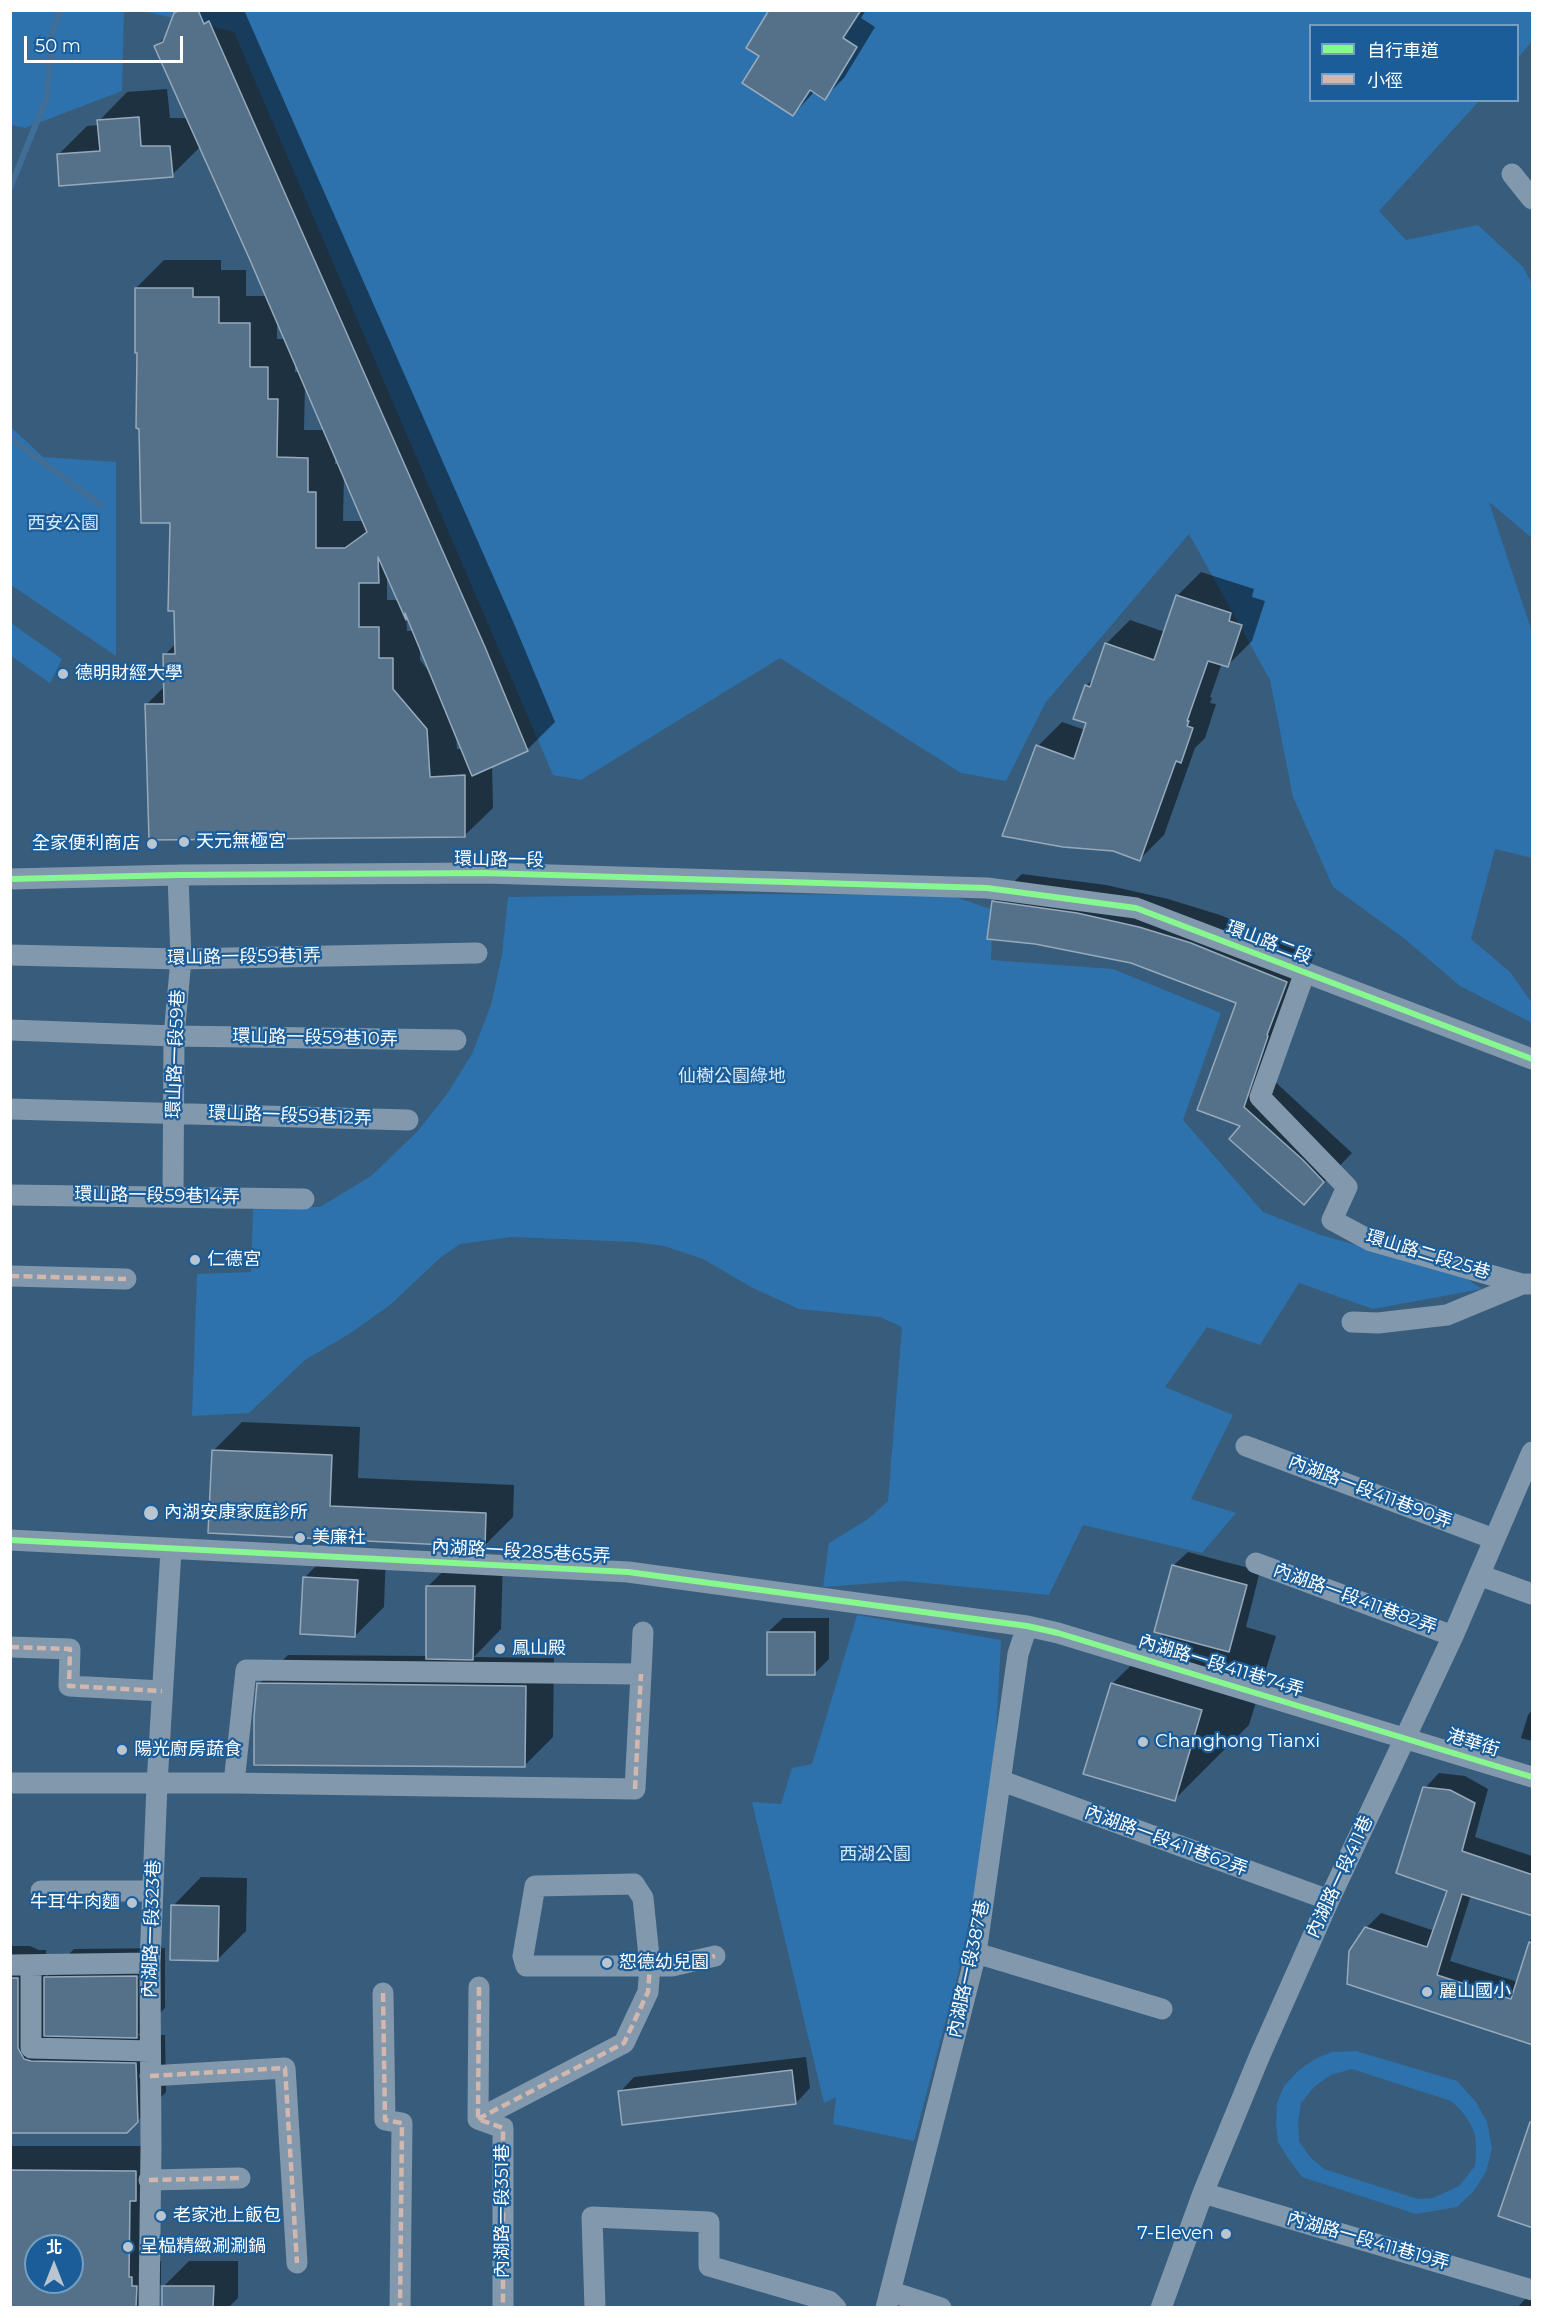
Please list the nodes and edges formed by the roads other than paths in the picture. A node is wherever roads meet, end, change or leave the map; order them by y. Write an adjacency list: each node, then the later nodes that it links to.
1 (1512, 174): 2 (street)
2 (1533, 199)
3 (178, 875): 4 (street, 環山路一段); 5 (street, 環山路一段); 8 (street, 環山路一段59巷)
4 (10, 879)
5 (987, 888): 9 (street, 環山路二段)
6 (477, 953): 8 (street, 環山路一段59巷1弄)
7 (10, 955): 8 (street, 環山路一段59巷1弄)
8 (181, 959): 11 (street, 環山路一段59巷)
9 (1305, 972): 13 (street, 環山路二段); 22 (street, 環山路二段25巷)
10 (10, 1030): 11 (street, 環山路一段59巷10弄)
11 (174, 1036): 12 (street, 環山路一段59巷10弄); 15 (street, 環山路一段59巷)
12 (456, 1040)
13 (1533, 1059)
14 (10, 1109): 15 (street, 環山路一段59巷12弄)
15 (173, 1112): 16 (street, 環山路一段59巷12弄); 18 (street, 環山路一段59巷)
16 (408, 1120)
17 (10, 1195): 18 (street, 環山路一段59巷14弄)
18 (173, 1196): 19 (street, 環山路一段59巷14弄)
19 (304, 1199)
20 (10, 1276): 21 (street)
21 (126, 1279)
22 (1527, 1284): 23 (street)
23 (1352, 1322)
24 (1246, 1446): 26 (street, 內湖路一段411巷90弄)
25 (1533, 1452): 26 (street, 內湖路一段411巷)
26 (1494, 1539): 30 (street, 內湖路一段411巷)
27 (10, 1540): 28 (street, 內湖路一段285巷65弄)
28 (171, 1550): 32 (street, 內湖路一段285巷65弄); 37 (street, 內湖路一段323巷)
29 (1256, 1563): 34 (street, 內湖路一段411巷82弄)
30 (1479, 1575): 31 (street); 34 (street, 內湖路一段411巷)
31 (1533, 1594)
32 (1027, 1626): 38 (street, 內湖路一段411巷74弄); 40 (street, 內湖路一段387巷)
33 (643, 1632): 36 (street)
34 (1453, 1636): 38 (street, 內湖路一段411巷)
35 (10, 1647): 37 (street)
36 (641, 1674): 43 (street); 43 (street)
37 (162, 1691): 42 (street, 內湖路一段323巷)
38 (1405, 1738): 39 (street, 港華街); 46 (street, 內湖路一段411巷)
39 (1533, 1777)
40 (1002, 1781): 46 (street, 內湖路一段411巷62弄); 47 (street, 內湖路一段387巷)
41 (10, 1783): 42 (street)
42 (157, 1784): 43 (street); 45 (street, 內湖路一段323巷)
43 (234, 1784)
44 (41, 1891): 45 (street)
45 (153, 1891): 49 (street, 內湖路一段323巷)
46 (1329, 1900): 60 (street, 內湖路一段411巷)
47 (976, 1953): 54 (street); 63 (street, 內湖路一段387巷)
48 (715, 1956): 51 (street)
49 (150, 1963): 50 (street); 55 (street, 內湖路一段323巷)
50 (21, 1965): 55 (street)
51 (650, 1966): 51 (street); 57 (street)
52 (479, 1987): 57 (street)
53 (383, 1993): 65 (street)
54 (1162, 2009)
55 (150, 2051): 56 (street, 內湖路一段323巷)
56 (150, 2076): 59 (street, 內湖路一段323巷); 61 (street)
57 (478, 2119): 66 (street, 內湖路一段351巷)
58 (240, 2178): 59 (street)
59 (149, 2180): 64 (street, 內湖路一段323巷)
60 (1203, 2193): 62 (street, 內湖路一段411巷19弄); 70 (street, 內湖路一段411巷)
61 (297, 2263)
62 (1533, 2290)
63 (889, 2300): 69 (street)
64 (149, 2307)
65 (400, 2307)
66 (503, 2307)
67 (595, 2307): 68 (street)
68 (836, 2307)
69 (941, 2307)
70 (1161, 2307)

